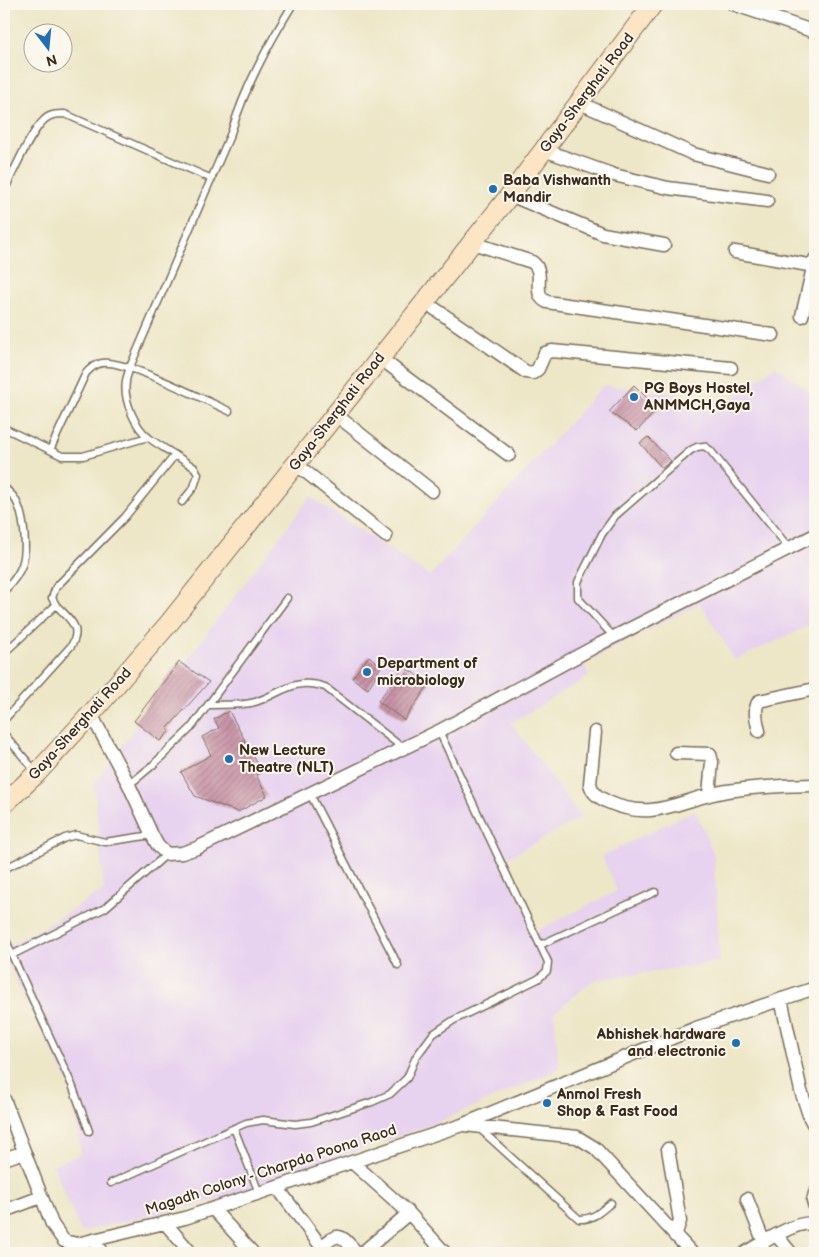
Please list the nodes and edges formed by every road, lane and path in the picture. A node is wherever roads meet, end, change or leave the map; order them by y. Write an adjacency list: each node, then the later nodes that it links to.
1 (293, 4): 8 (lane)
2 (653, 4): 5 (main road, Gaya-Sherghati Road)
3 (733, 4): 4 (street)
4 (815, 32)
5 (580, 103): 6 (main road, Gaya-Sherghati Road); 7 (street)
6 (544, 150): 10 (main road, Gaya-Sherghati Road); 11 (street)
7 (768, 173)
8 (212, 179): 9 (lane); 20 (lane)
9 (4, 192)
10 (510, 195): 12 (main road, Gaya-Sherghati Road); 13 (street)
11 (767, 201)
12 (473, 243): 16 (main road, Gaya-Sherghati Road); 18 (street)
13 (664, 245)
14 (735, 252): 15 (street)
15 (814, 263): 17 (street)
16 (425, 302): 19 (main road, Gaya-Sherghati Road); 21 (street)
17 (802, 316)
18 (773, 335)
19 (380, 358): 23 (main road, Gaya-Sherghati Road); 28 (street)
20 (130, 367): 22 (lane); 25 (lane); 26 (lane)
21 (731, 368)
22 (229, 411)
23 (335, 414): 29 (main road, Gaya-Sherghati Road); 31 (street)
24 (4, 428): 26 (lane)
25 (148, 437): 26 (lane); 27 (lane)
26 (50, 450)
27 (175, 455): 32 (lane); 38 (lane)
28 (509, 455)
29 (296, 464): 34 (street); 43 (main road, Gaya-Sherghati Road)
30 (4, 488): 36 (lane)
31 (432, 491)
32 (182, 502)
33 (815, 535): 35 (street)
34 (386, 536)
35 (789, 548): 39 (street); 39 (lane)
36 (4, 591)
37 (287, 598): 42 (lane)
38 (56, 605): 40 (lane); 44 (lane)
39 (614, 637): 45 (street)
40 (4, 653)
41 (815, 689): 46 (street)
42 (208, 705): 49 (lane); 52 (lane)
43 (91, 714): 51 (main road, Gaya-Sherghati Road); 52 (street)
44 (4, 720)
45 (439, 731): 49 (street); 62 (lane)
46 (759, 731)
47 (595, 732): 55 (street)
48 (4, 734): 51 (lane)
49 (403, 749): 54 (street)
50 (676, 753): 55 (street)
51 (37, 773): 56 (main road, Gaya-Sherghati Road)
52 (129, 785): 57 (street)
53 (815, 785): 55 (street)
54 (310, 794): 58 (street); 64 (lane)
55 (709, 794)
56 (4, 804)
57 (152, 836): 58 (street); 59 (lane)
58 (167, 854): 63 (lane)
59 (4, 869)
60 (656, 892): 62 (lane)
61 (4, 935): 63 (lane)
62 (540, 946): 71 (lane)
63 (12, 955): 72 (lane)
64 (398, 965)
65 (815, 988): 66 (street, Magadh Colony - Charpda Poona Raod)
66 (781, 999): 68 (street, Magadh Colony - Charpda Poona Raod); 70 (street)
67 (4, 1099): 74 (street, Magadh Colony - Charpda Poona Raod)
68 (462, 1125): 69 (street); 76 (street, Magadh Colony - Charpda Poona Raod)
69 (477, 1127): 83 (lane); 90 (street)
70 (815, 1127)
71 (234, 1128): 77 (lane); 79 (lane)
72 (89, 1132)
73 (668, 1149): 90 (street)
74 (24, 1152): 75 (street); 81 (street, Magadh Colony - Charpda Poona Raod)
75 (4, 1159)
76 (352, 1162): 78 (street, Magadh Colony - Charpda Poona Raod); 87 (street)
77 (110, 1183)
78 (277, 1187): 79 (street, Magadh Colony - Charpda Poona Raod); 95 (street)
79 (259, 1193): 85 (street, Magadh Colony - Charpda Poona Raod)
80 (815, 1193): 84 (street)
81 (41, 1197): 86 (street); 94 (street, Magadh Colony - Charpda Poona Raod)
82 (747, 1199): 93 (street)
83 (611, 1203)
84 (815, 1207)
85 (213, 1209): 89 (street, Magadh Colony - Charpda Poona Raod); 98 (street)
86 (4, 1211)
87 (409, 1213): 100 (street); 101 (street)
88 (813, 1222): 91 (street)
89 (166, 1224): 92 (street, Magadh Colony - Charpda Poona Raod); 97 (street)
90 (675, 1236): 102 (street)
91 (777, 1236): 93 (street); 104 (street)
92 (94, 1240): 94 (street, Magadh Colony - Charpda Poona Raod); 96 (street)
93 (764, 1243): 103 (street)
94 (64, 1247)
95 (323, 1250): 99 (street)
96 (102, 1253)
97 (191, 1253)
98 (253, 1253)
99 (358, 1253)
100 (362, 1253)
101 (445, 1253)
102 (692, 1253)
103 (745, 1253)
104 (791, 1253)

